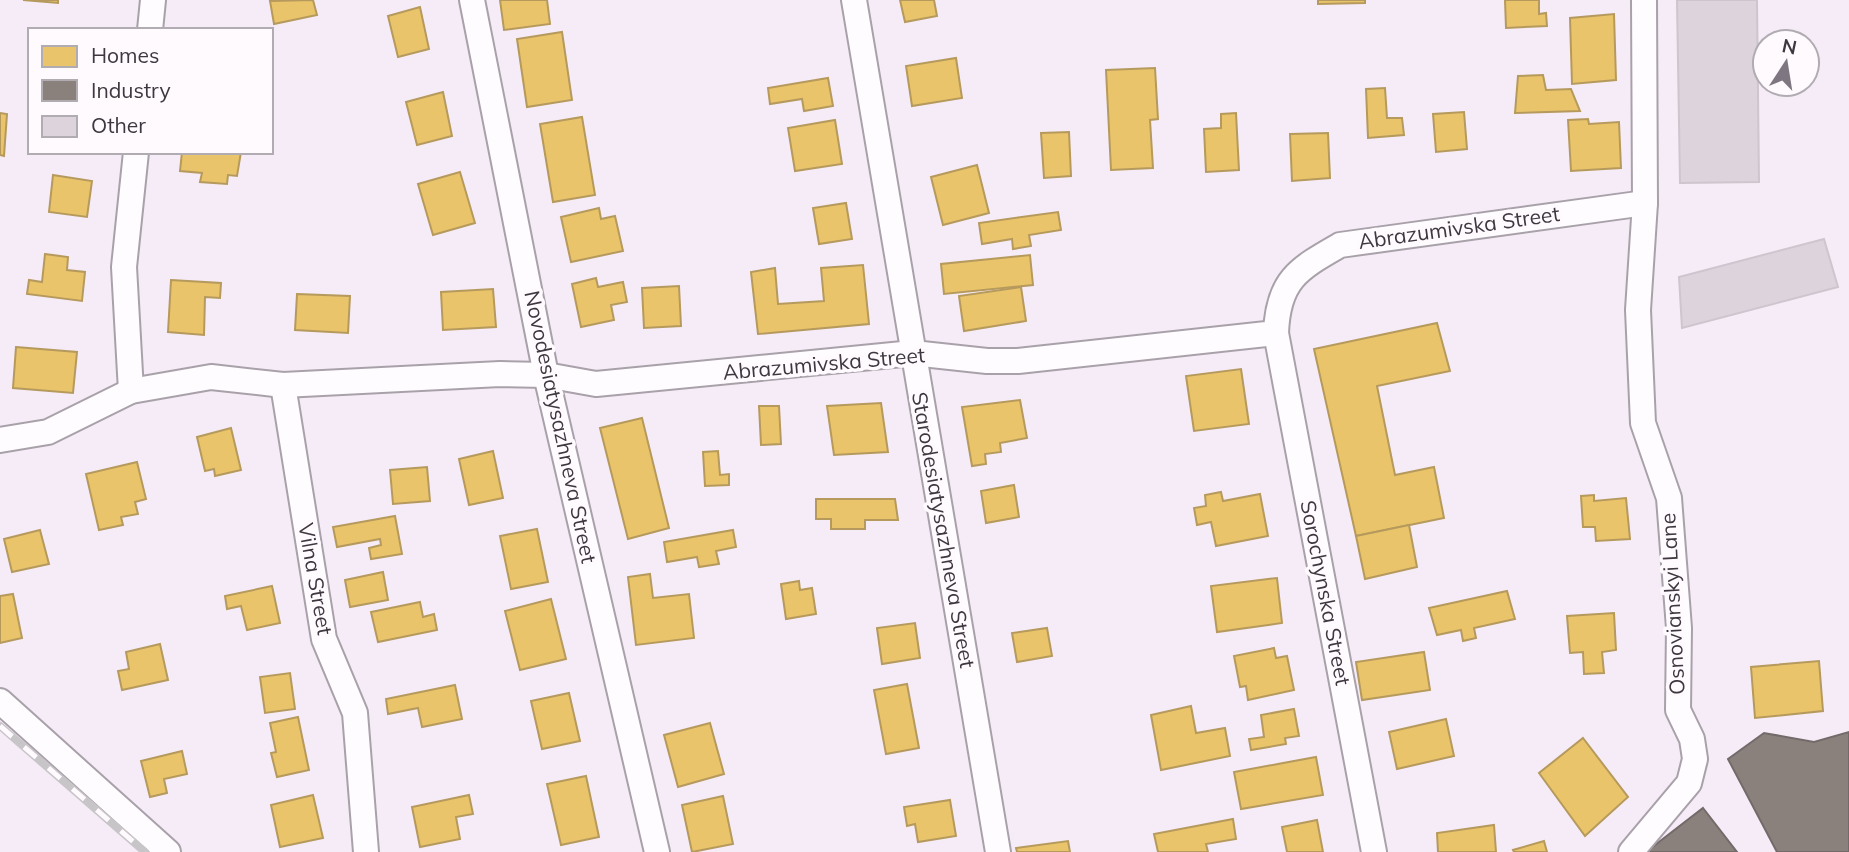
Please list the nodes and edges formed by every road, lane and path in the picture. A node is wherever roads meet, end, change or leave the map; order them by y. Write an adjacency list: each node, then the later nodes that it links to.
1 (153, 0): 5 (street)
2 (472, 0): 10 (street, Novodesiatysazhneva Street)
3 (854, 0): 9 (street, Starodesiatysazhneva Street)
4 (1644, 0): 7 (street, Osnovianskyi Lane)
5 (149, 28)
6 (136, 154): 12 (street)
7 (1644, 203): 8 (street, Abrazumivska Street); 20 (street, Osnovianskyi Lane)
8 (1276, 333): 9 (street, Abrazumivska Street); 19 (street, Sorochynska Street)
9 (913, 352): 10 (street, Abrazumivska Street); 18 (street, Starodesiatysazhneva Street)
10 (546, 375): 11 (street, Abrazumivska Street); 17 (street, Novodesiatysazhneva Street)
11 (284, 385): 12 (street, Abrazumivska Street); 16 (street, Vilna Street)
12 (131, 391): 13 (street, Abrazumivska Street)
13 (0, 440)
14 (0, 701): 15 (street)
15 (168, 852)
16 (366, 852)
17 (657, 852)
18 (998, 852)
19 (1374, 852)
20 (1631, 852)

